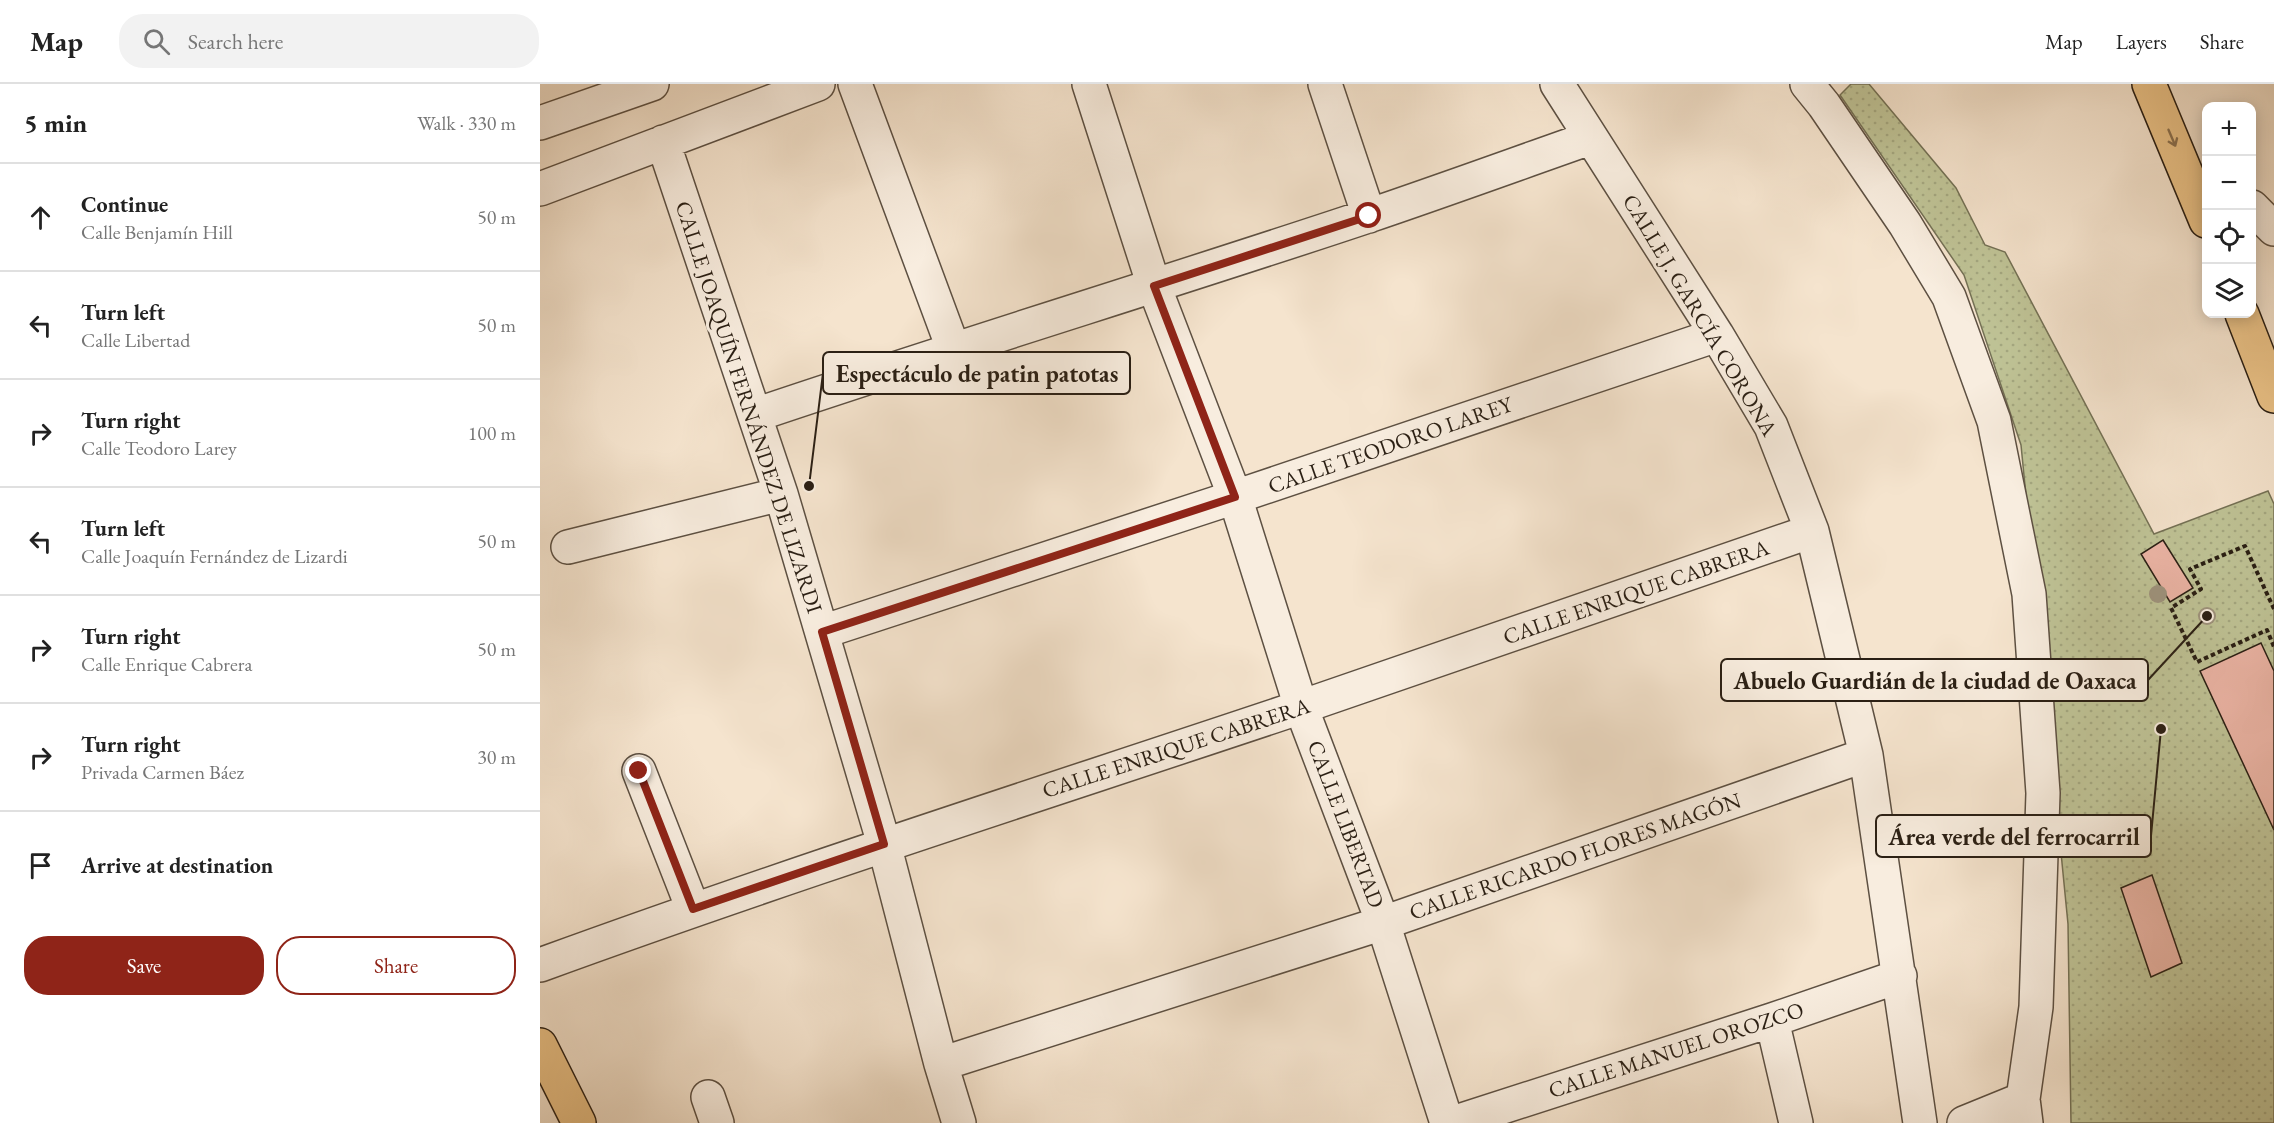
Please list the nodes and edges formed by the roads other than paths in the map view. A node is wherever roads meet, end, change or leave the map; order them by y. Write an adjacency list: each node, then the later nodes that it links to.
1 (652, 84): 9 (street)
2 (818, 84): 11 (street)
3 (855, 84): 22 (street)
4 (1089, 84): 19 (street, CALLE LIBERTAD)
5 (1325, 84): 17 (street)
6 (1557, 84): 10 (street, CALLE J. GARCÍA CORONA)
7 (1807, 84): 41 (street)
8 (2149, 84): 15 (main road, one-way to 15)
9 (540, 123)
10 (1590, 138): 17 (street); 21 (street, CALLE J. GARCÍA CORONA)
11 (663, 142): 12 (street); 24 (street, CALLE JOAQUÍN FERNÁNDEZ DE LIZARDI)
12 (540, 189)
13 (2274, 190): 14 (street)
14 (2256, 197)
15 (2203, 210)
16 (2255, 210): 18 (street)
17 (1369, 216): 19 (street)
18 (2274, 229)
19 (1154, 286): 22 (street); 26 (street, CALLE LIBERTAD)
20 (2244, 318): 23 (main road)
21 (1717, 335): 26 (street, CALLE TEODORO LAREY); 27 (street, CALLE J. GARCÍA CORONA)
22 (953, 348): 24 (street)
23 (2274, 396)
24 (755, 415): 25 (street, CALLE JOAQUÍN FERNÁNDEZ DE LIZARDI)
25 (781, 494): 28 (street); 29 (street, CALLE JOAQUÍN FERNÁNDEZ DE LIZARDI)
26 (1235, 497): 29 (street, CALLE TEODORO LAREY); 30 (street, CALLE LIBERTAD)
27 (1812, 531): 30 (street, CALLE ENRIQUE CABRERA); 31 (street, CALLE J. GARCÍA CORONA)
28 (568, 547)
29 (822, 632): 33 (street, CALLE JOAQUÍN FERNÁNDEZ DE LIZARDI)
30 (1302, 706): 33 (street, CALLE ENRIQUE CABRERA); 35 (street, CALLE LIBERTAD)
31 (1866, 755): 35 (street, CALLE RICARDO FLORES MAGÓN); 37 (street, CALLE J. GARCÍA CORONA)
32 (639, 771): 34 (street)
33 (884, 844): 34 (street, CALLE ENRIQUE CABRERA); 40 (street, CALLE JOAQUÍN FERNÁNDEZ DE LIZARDI)
34 (693, 909): 36 (street, CALLE ENRIQUE CABRERA)
35 (1383, 923): 40 (street, CALLE RICARDO FLORES MAGÓN); 44 (street, CALLE LIBERTAD)
36 (540, 965)
37 (1900, 976): 38 (street, CALLE MANUEL OROZCO); 47 (street, CALLE J. GARCÍA CORONA)
38 (1772, 1020): 45 (street, CALLE MANUEL OROZCO); 46 (street)
39 (540, 1045): 42 (main road)
40 (941, 1064): 43 (street, CALLE JOAQUÍN FERNÁNDEZ DE LIZARDI)
41 (2024, 1111): 48 (street)
42 (579, 1123)
43 (959, 1123)
44 (1447, 1123)
45 (1453, 1123)
46 (1796, 1123)
47 (1920, 1123)
48 (1964, 1123)

